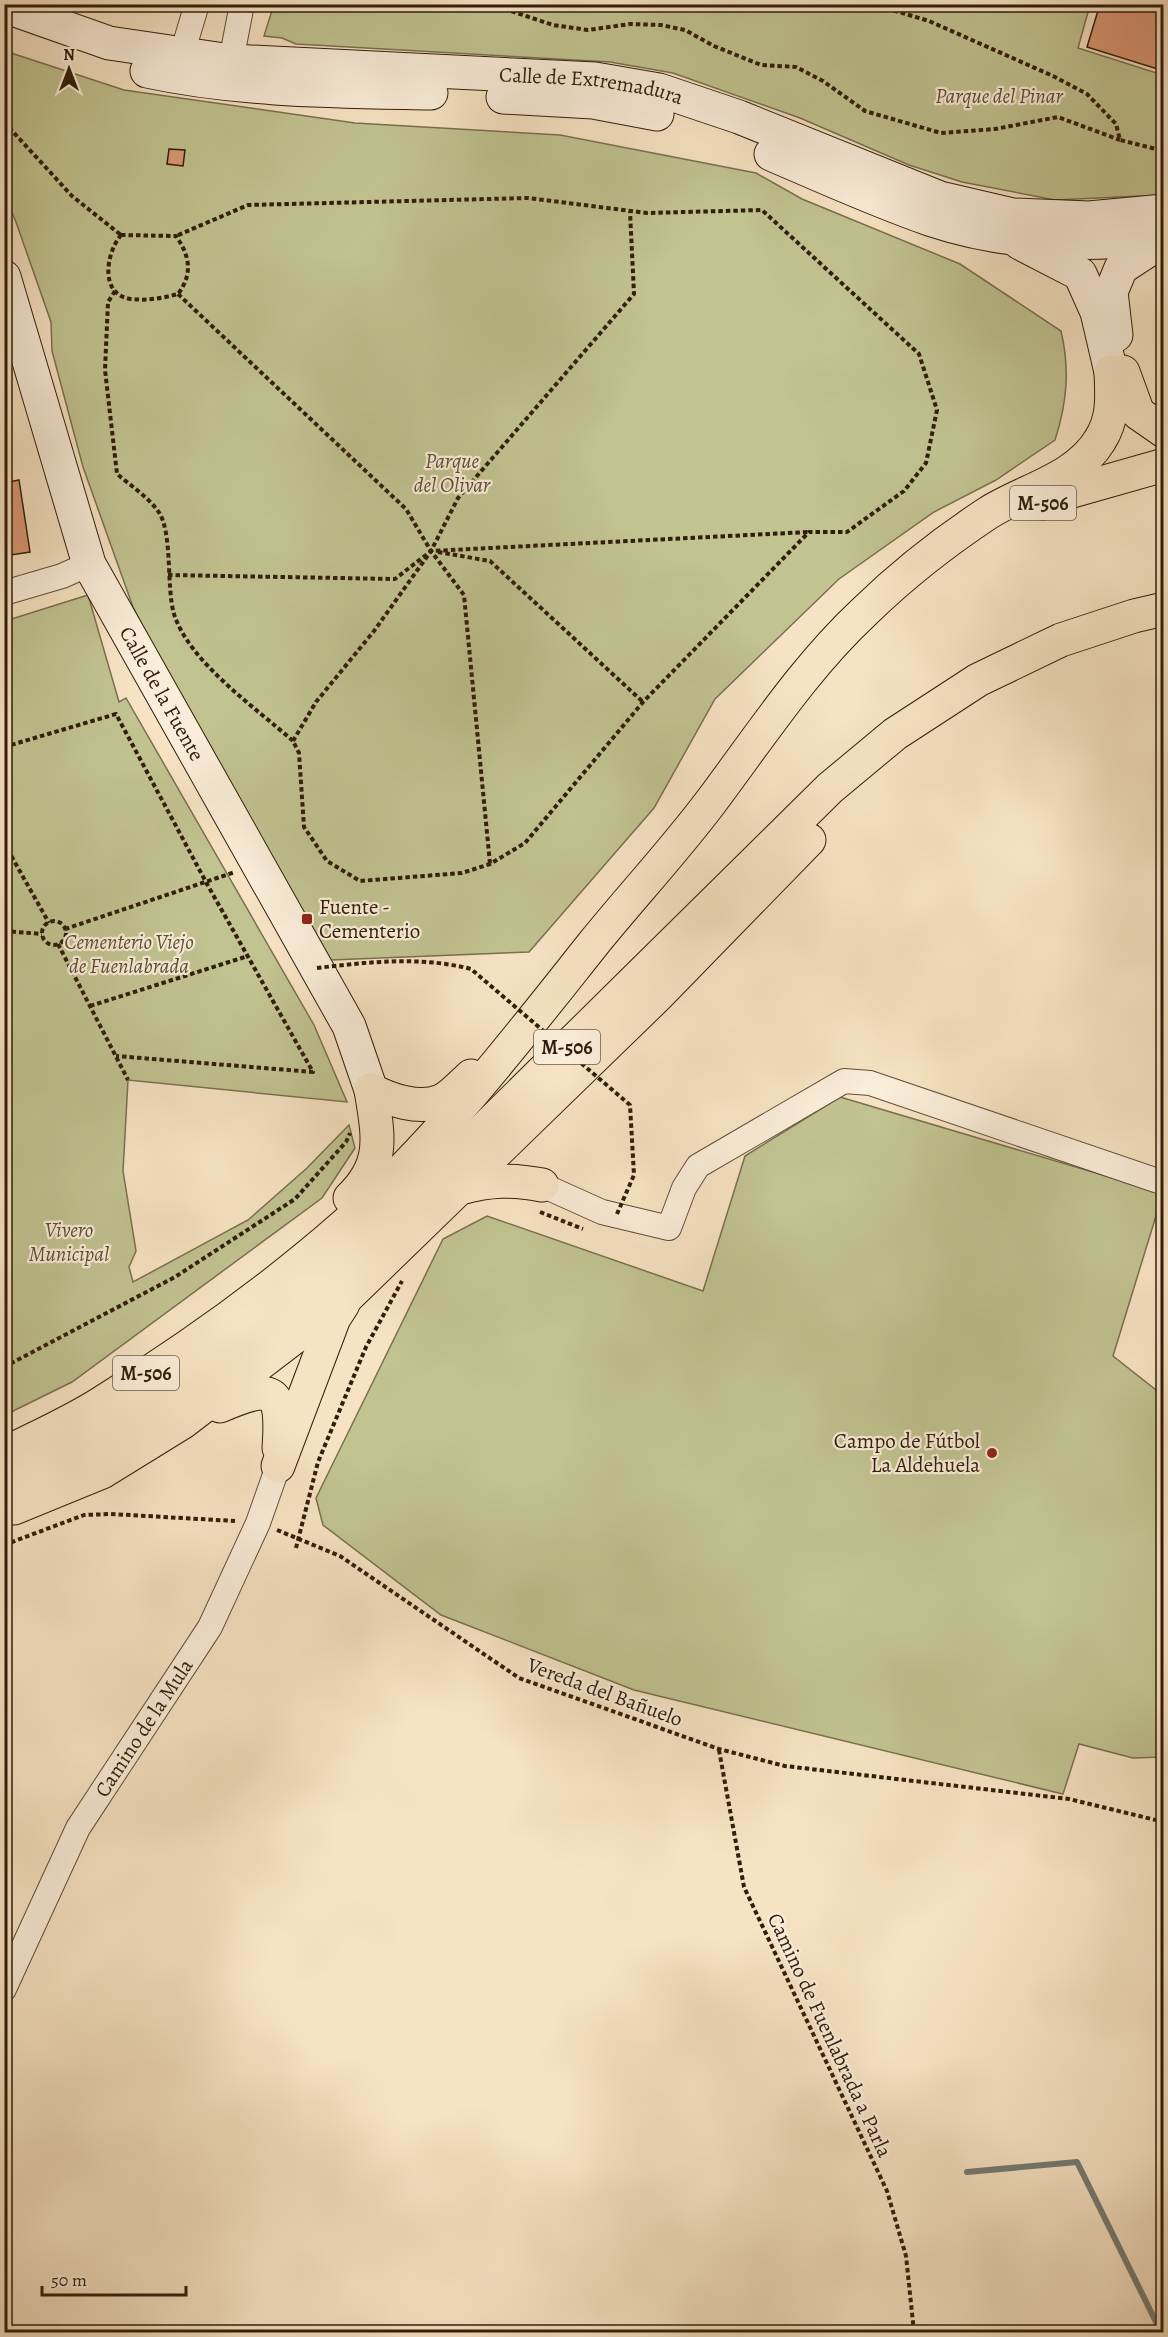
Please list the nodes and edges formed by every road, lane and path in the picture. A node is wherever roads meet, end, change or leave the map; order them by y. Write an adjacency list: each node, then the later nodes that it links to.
1 (197, 4): 7 (street)
2 (242, 4): 8 (street)
3 (490, 4): 10 (path)
4 (872, 4): 10 (path)
5 (4, 6): 7 (main road, Calle de Extremadura)
6 (4, 30): 16 (main road, Calle de Extremadura)
7 (182, 54): 8 (main road, Calle de Extremadura)
8 (231, 61): 12 (main road, Calle de Extremadura)
9 (4, 122): 14 (path)
10 (1120, 140): 11 (path)
11 (1164, 151)
12 (1164, 211)
13 (630, 212): 15 (path); 24 (path); 25 (path)
14 (121, 235): 15 (path); 19 (path)
15 (176, 236): 20 (path)
16 (1010, 238): 17 (main road, Calle de Extremadura); 21 (main road, Calle de Extremadura)
17 (1164, 238): 21 (main road, Calle de Extremadura)
18 (5, 281): 27 (main road, Calle de la Fuente)
19 (116, 291): 20 (path); 28 (path)
20 (178, 294): 25 (path)
21 (1117, 372): 22 (highway); 26 (highway)
22 (1164, 431)
23 (1164, 465): 26 (highway, M-506)
24 (809, 532): 25 (path); 31 (path)
25 (431, 551): 28 (path); 31 (path); 32 (path); 36 (path)
26 (927, 557): 46 (highway, M-506)
27 (89, 564): 29 (street); 35 (main road, Calle de la Fuente)
28 (168, 575): 32 (path)
29 (4, 593)
30 (1149, 613): 50 (highway); 64 (highway, M-506)
31 (643, 702): 36 (path)
32 (293, 741): 36 (path)
33 (4, 747): 37 (path)
34 (4, 843): 38 (path)
35 (257, 864): 37 (path); 44 (main road, Calle de la Fuente)
36 (490, 864)
37 (207, 884): 39 (path); 43 (path)
38 (49, 922): 39 (path); 41 (path)
39 (65, 929): 42 (path)
40 (4, 931): 41 (path)
41 (42, 934): 42 (path)
42 (58, 944): 45 (path)
43 (248, 957): 45 (path); 47 (path)
44 (317, 968): 49 (main road, Calle de la Fuente); 55 (path, bridge)
45 (90, 1006): 47 (path)
46 (525, 1030): 49 (highway); 58 (highway, M-506)
47 (116, 1056): 48 (path)
48 (128, 1080)
49 (371, 1090): 58 (highway)
50 (529, 1122): 53 (highway); 54 (highway)
51 (351, 1132): 60 (path)
52 (1164, 1183): 55 (street)
53 (460, 1188): 54 (highway); 59 (highway)
54 (539, 1198): 55 (street); 56 (path)
55 (614, 1218)
56 (585, 1230)
57 (408, 1273): 67 (path)
58 (281, 1280): 62 (highway, M-506)
59 (347, 1297): 61 (highway); 63 (highway)
60 (4, 1367)
61 (183, 1422): 63 (highway); 65 (highway)
62 (4, 1454)
63 (278, 1466): 66 (street, Camino de la Mula)
64 (4, 1491)
65 (4, 1512)
66 (258, 1523): 67 (path, Vereda del Bañuelo); 68 (path, Vereda del Bañuelo); 72 (street, Camino de la Mula)
67 (300, 1538): 69 (path); 70 (path, Vereda del Bañuelo)
68 (4, 1545)
69 (296, 1548)
70 (719, 1749): 71 (path, Vereda del Bañuelo); 73 (path, Camino de Fuenlabrada a Parla)
71 (1164, 1822)
72 (4, 1989)
73 (914, 2332)

